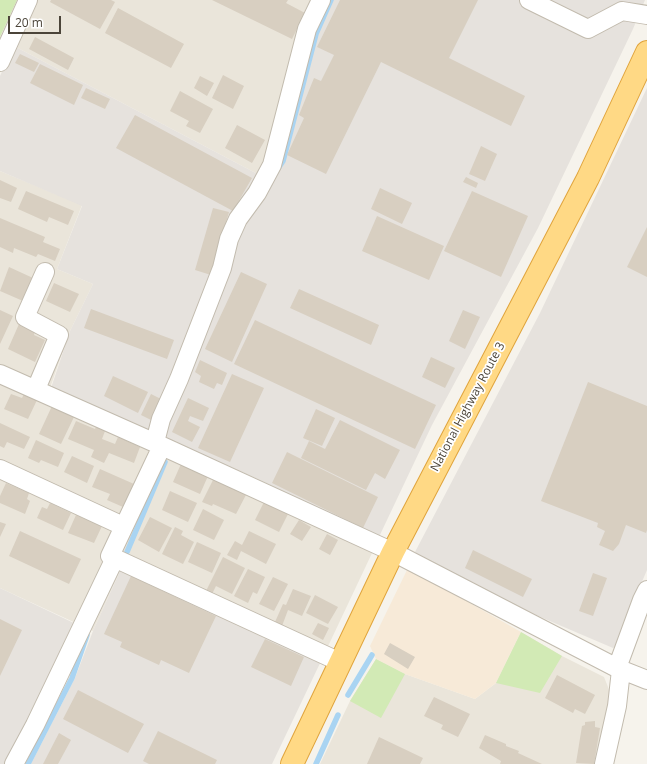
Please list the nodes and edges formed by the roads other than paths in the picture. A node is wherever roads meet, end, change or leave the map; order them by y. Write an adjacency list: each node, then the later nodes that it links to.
1 (28, 0): 6 (street)
2 (321, 0): 10 (street)
3 (529, 0): 4 (street)
4 (647, 15)
5 (647, 52): 13 (highway, National Highway Route 3)
6 (0, 62)
7 (45, 272): 9 (street)
8 (0, 374): 9 (street)
9 (36, 390): 10 (street)
10 (159, 444): 12 (street); 13 (street)
11 (0, 469): 12 (street)
12 (124, 526): 14 (street)
13 (393, 552): 16 (highway, National Highway Route 3); 17 (street)
14 (115, 558): 16 (street); 19 (street)
15 (647, 590): 17 (street)
16 (340, 662): 20 (highway, National Highway Route 3)
17 (619, 669): 18 (street); 21 (street)
18 (647, 680)
19 (14, 764)
20 (292, 764)
21 (604, 764)

